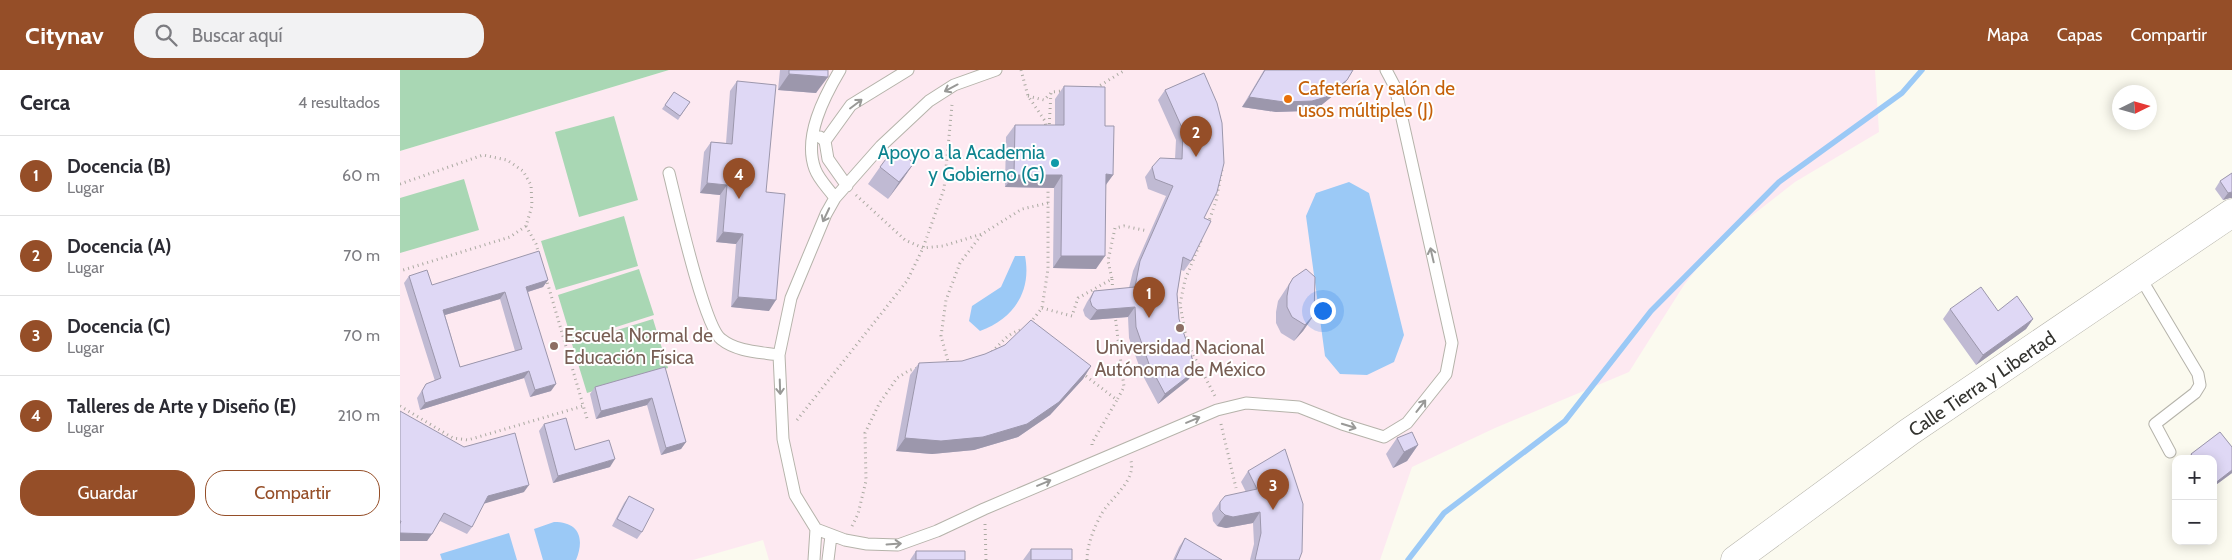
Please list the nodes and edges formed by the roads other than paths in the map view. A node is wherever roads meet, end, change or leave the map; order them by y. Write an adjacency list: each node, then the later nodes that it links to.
1 (840, 70): 5 (lane)
2 (908, 70): 6 (lane, one-way to 2)
3 (996, 70): 8 (lane, one-way to 8)
4 (1386, 70): 15 (lane, one-way to 4)
5 (813, 131): 6 (lane); 9 (lane)
6 (826, 141): 8 (lane)
7 (669, 173): 12 (lane)
8 (847, 186): 9 (lane)
9 (835, 198): 12 (lane, one-way to 12)
10 (2232, 213): 11 (street, Calle Tierra y Libertad)
11 (2140, 277): 13 (lane); 18 (street, Calle Tierra y Libertad)
12 (780, 355): 14 (lane, one-way to 14)
13 (2170, 452)
14 (816, 529): 15 (lane); 16 (lane)
15 (831, 536): 17 (lane)
16 (814, 560)
17 (828, 560)
18 (1735, 560)

